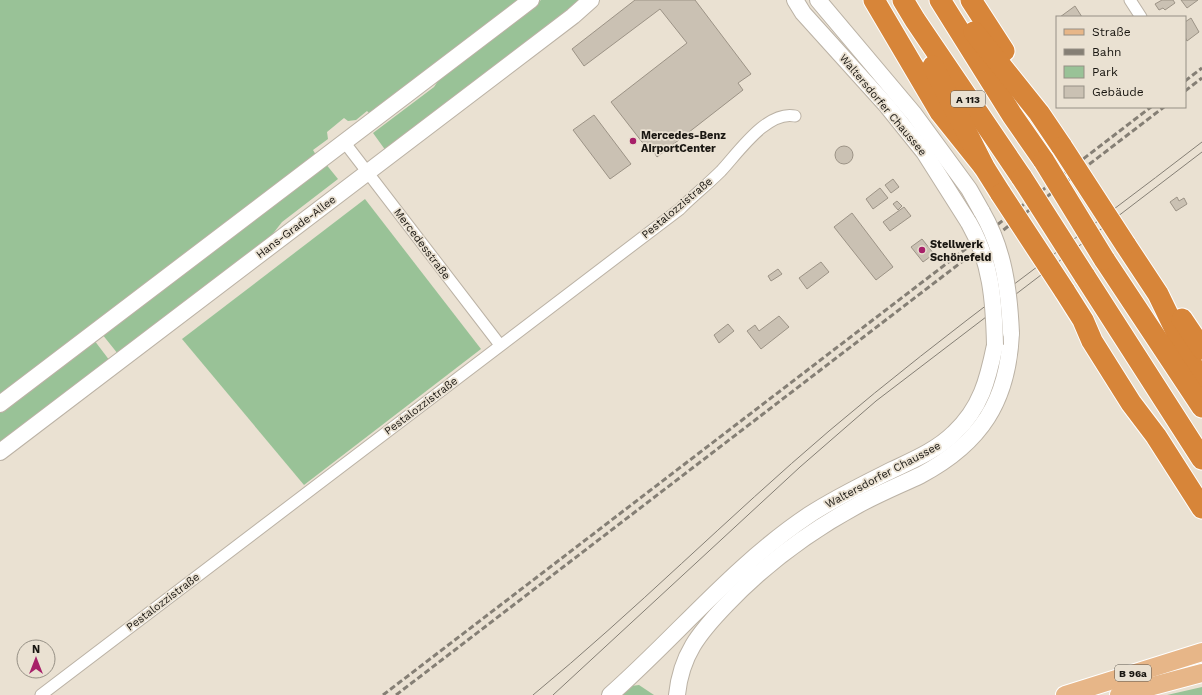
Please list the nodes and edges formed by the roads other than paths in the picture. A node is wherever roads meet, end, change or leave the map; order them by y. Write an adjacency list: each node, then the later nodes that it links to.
1 (531, 0): 14 (main road)
2 (591, 0): 16 (main road, Hans-Grade-Allee)
3 (794, 0): 31 (main road, Waltersdorfer Chaussee, bridge)
4 (818, 0): 32 (main road, Waltersdorfer Chaussee, bridge)
5 (874, 0): 15 (highway)
6 (903, 0): 11 (highway, A 113)
7 (971, 0): 12 (highway)
8 (1130, 0): 10 (street)
9 (944, 7): 12 (highway); 24 (highway, A 113, bridge)
10 (1140, 16)
11 (915, 20): 15 (highway); 22 (highway, A 113, bridge)
12 (1040, 113): 17 (highway, bridge)
13 (795, 116): 19 (street, Pestalozzistraße)
14 (345, 143): 16 (street, Mercedesstraße); 23 (main road)
15 (984, 167): 18 (highway, bridge)
16 (368, 172): 19 (street, Mercedesstraße); 25 (main road, Hans-Grade-Allee)
17 (1158, 294): 20 (highway); 21 (highway)
18 (1083, 320): 22 (highway); 27 (highway)
19 (500, 345): 30 (street, Pestalozzistraße)
20 (1202, 349)
21 (1202, 385)
22 (1163, 399): 26 (highway, A 113)
23 (0, 404)
24 (1202, 407)
25 (0, 452)
26 (1202, 459)
27 (1202, 508)
28 (1202, 652): 33 (main road, B 96a)
29 (1202, 673): 34 (main road, B 96a)
30 (41, 695)
31 (610, 695)
32 (677, 695)
33 (1065, 695)
34 (1119, 695)

